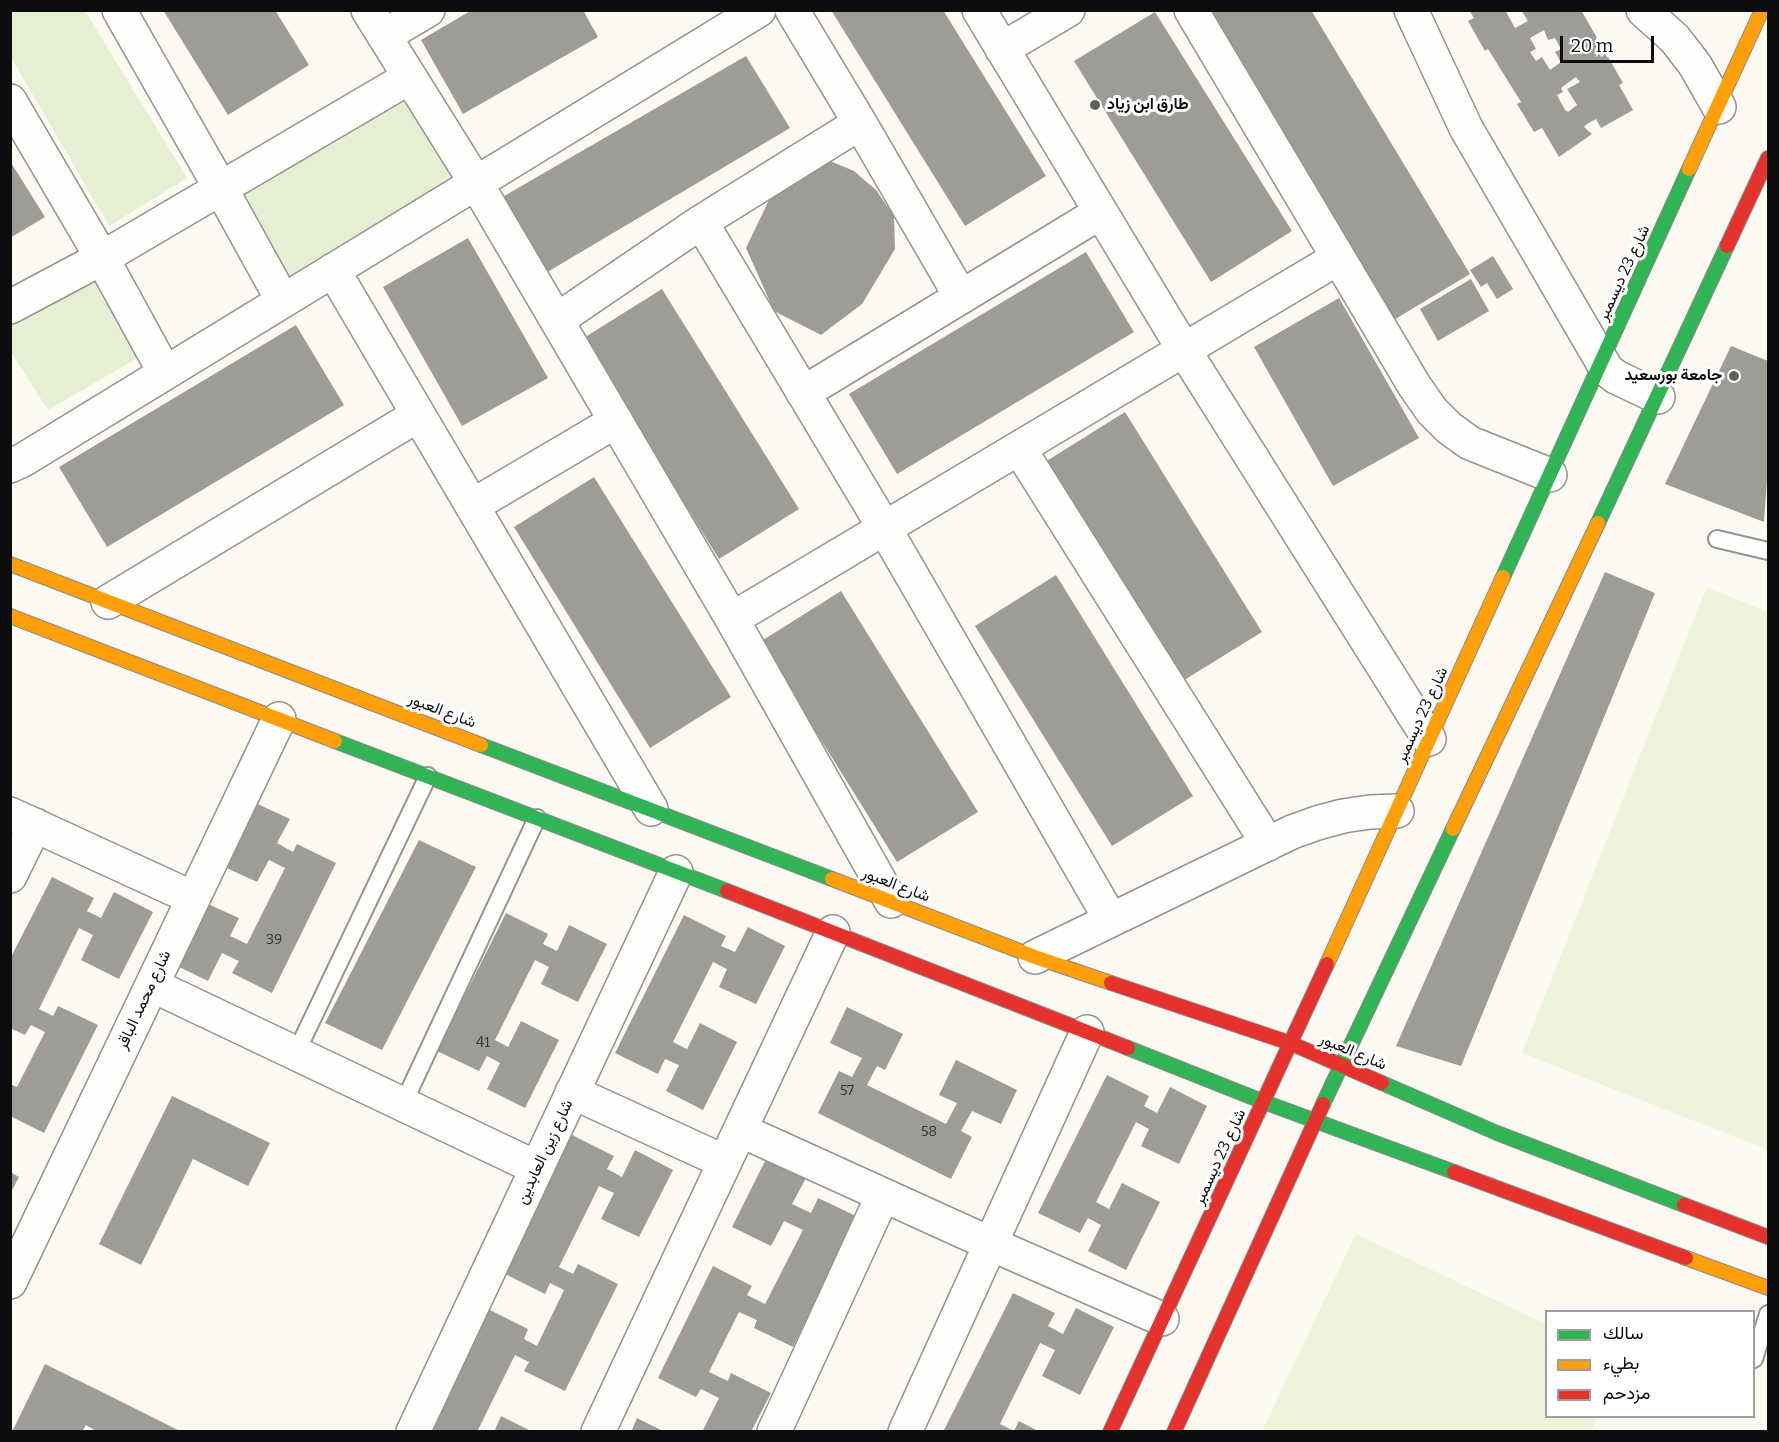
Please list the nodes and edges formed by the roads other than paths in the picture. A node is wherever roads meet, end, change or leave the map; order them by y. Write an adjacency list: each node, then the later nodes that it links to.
1 (119, 10): 19 (street)
2 (428, 10): 11 (street)
3 (792, 10): 16 (street)
4 (979, 10): 12 (street)
5 (1068, 10): 12 (street)
6 (1191, 10): 24 (street)
7 (1411, 10): 31 (street)
8 (1643, 10): 15 (street)
9 (1762, 10): 15 (street, شارع 23 ديسمبر)
10 (751, 12): 18 (street)
11 (376, 23): 13 (street)
12 (1002, 49): 21 (street)
13 (410, 77): 18 (street); 19 (street)
14 (10, 101): 23 (street)
15 (1719, 107): 31 (street, شارع 23 ديسمبر)
16 (860, 123): 22 (street); 26 (street)
17 (1768, 158): 20 (street)
18 (476, 183): 25 (street); 29 (street)
19 (220, 187): 23 (street); 27 (street)
20 (1761, 189): 34 (street)
21 (1101, 212): 26 (street); 30 (street)
22 (701, 222): 29 (street); 33 (street)
23 (102, 258): 28 (street); 32 (street)
24 (1338, 258): 30 (street); 39 (street)
25 (333, 270): 27 (street); 35 (street)
26 (961, 297): 33 (street)
27 (283, 301): 32 (street)
28 (10, 307)
29 (556, 320): 36 (street)
30 (1184, 350): 37 (street); 49 (street)
31 (1602, 361): 34 (street); 39 (street, شارع 23 ديسمبر)
32 (165, 373): 38 (street)
33 (803, 393): 41 (street)
34 (1658, 398): 67 (street)
35 (418, 415): 40 (street); 45 (street)
36 (616, 421): 40 (street); 47 (street)
37 (1019, 448): 41 (street); 55 (street)
38 (15, 454)
39 (1550, 475): 49 (street, شارع 23 ديسمبر)
40 (472, 506): 51 (street)
41 (885, 529): 47 (street); 60 (street)
42 (1717, 539): 43 (lane)
43 (1768, 551)
44 (10, 564): 45 (street, شارع العبور)
45 (108, 602): 51 (street, شارع العبور)
46 (10, 616): 48 (street)
47 (732, 619): 59 (street)
48 (279, 719): 50 (street); 58 (street, شارع محمد الباقر)
49 (1429, 740): 52 (street, شارع 23 ديسمبر)
50 (428, 776): 53 (street); 66 (lane)
51 (651, 809): 59 (street, شارع العبور)
52 (1397, 811): 55 (street); 65 (street, شارع 23 ديسمبر)
53 (537, 818): 56 (street); 70 (lane)
54 (23, 819): 57 (street); 58 (street)
55 (1268, 844): 60 (street)
56 (676, 872): 61 (street); 68 (street, شارع زين العابدين)
57 (10, 876)
58 (193, 898): 63 (street, شارع محمد الباقر)
59 (891, 901): 62 (street, شارع العبور)
60 (1111, 920): 62 (street)
61 (833, 932): 64 (street); 72 (street)
62 (1035, 957): 65 (street, شارع العبور)
63 (152, 985): 66 (street); 78 (street, شارع محمد الباقر)
64 (1087, 1032): 69 (street); 77 (street)
65 (1290, 1043): 67 (street, شارع العبور); 69 (street, شارع 23 ديسمبر)
66 (296, 1053): 70 (street)
67 (1341, 1065): 71 (street); 76 (street, شارع العبور)
68 (572, 1092): 73 (street); 74 (street, شارع زين العابدين)
69 (1264, 1102): 71 (street); 81 (street, شارع 23 ديسمبر)
70 (403, 1104): 74 (street)
71 (1316, 1121): 79 (street); 88 (street)
72 (740, 1130): 73 (street); 75 (street)
73 (725, 1162): 84 (street)
74 (537, 1168): 83 (street, شارع زين العابدين)
75 (883, 1195): 77 (street); 85 (street)
76 (1768, 1237)
77 (991, 1244): 81 (street); 86 (street)
78 (10, 1282)
79 (1768, 1288)
80 (1768, 1314): 82 (lane)
81 (1162, 1319): 87 (street, شارع 23 ديسمبر)
82 (1755, 1356)
83 (413, 1431)
84 (598, 1431)
85 (774, 1431)
86 (905, 1431)
87 (1110, 1431)
88 (1174, 1431)

